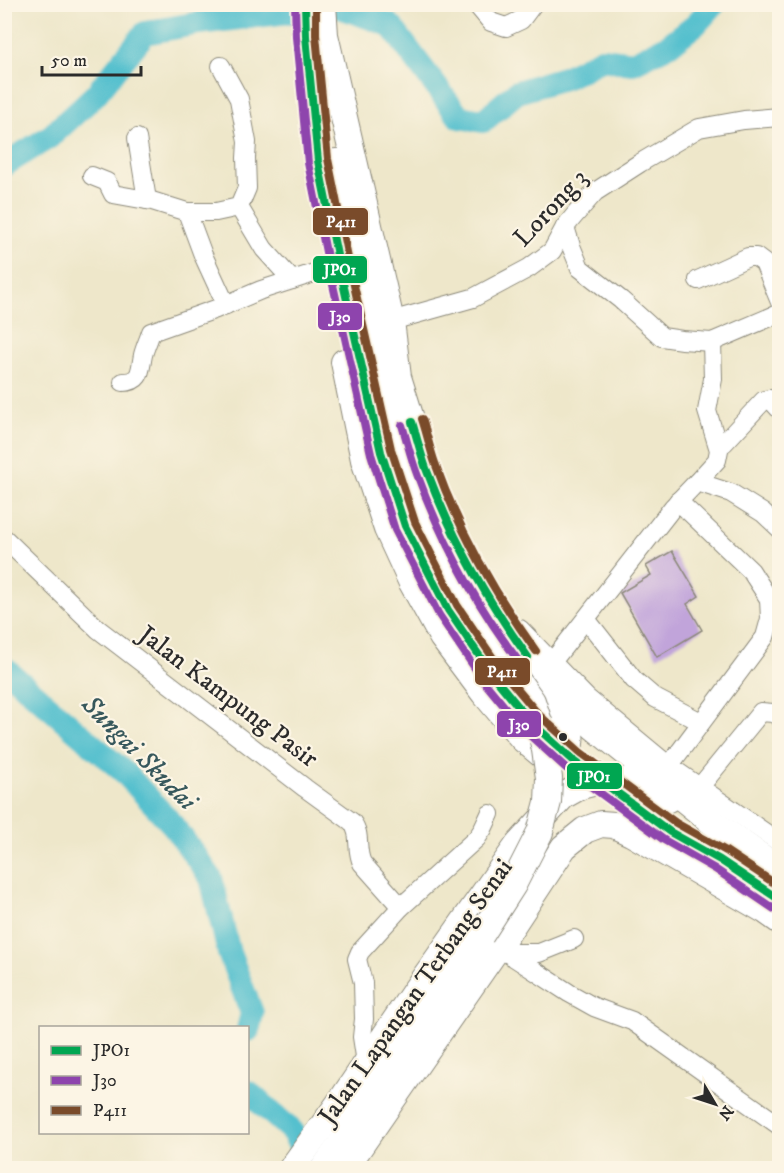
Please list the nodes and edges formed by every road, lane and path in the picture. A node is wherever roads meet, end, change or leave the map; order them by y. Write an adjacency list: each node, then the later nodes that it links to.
1 (305, 4): 5 (highway)
2 (323, 4): 5 (highway)
3 (476, 4): 4 (street)
4 (533, 4)
5 (316, 36): 14 (highway); 19 (highway); 45 (highway, bridge)
6 (221, 66): 11 (street)
7 (780, 117): 13 (street, Lorong 3)
8 (137, 138): 10 (street)
9 (92, 176): 10 (street)
10 (147, 200): 12 (street)
11 (239, 207): 12 (street); 15 (street)
12 (187, 212): 17 (street)
13 (565, 227): 19 (street, Lorong 3); 20 (street)
14 (339, 265): 15 (street); 32 (highway)
15 (292, 280): 17 (street)
16 (698, 280): 18 (street)
17 (226, 305): 21 (street)
18 (779, 312): 20 (street)
19 (391, 321): 29 (highway)
20 (712, 342): 23 (street)
21 (123, 382)
22 (780, 410): 23 (street)
23 (718, 446): 24 (street)
24 (697, 482): 25 (street); 26 (street)
25 (678, 501): 28 (street); 31 (street)
26 (780, 529)
27 (4, 538): 42 (street, Jalan Kampung Pasir)
28 (586, 619): 29 (street); 31 (street)
29 (552, 674): 32 (highway); 33 (street); 37 (highway)
30 (780, 717): 34 (street)
31 (701, 722): 33 (street)
32 (527, 731): 39 (highway)
33 (669, 766): 34 (street)
34 (699, 788): 38 (street)
35 (618, 794): 41 (highway)
36 (490, 814): 42 (street)
37 (711, 821): 39 (highway, bridge); 40 (highway)
38 (780, 843)
39 (519, 845): 46 (highway, Jalan Lapangan Terbang Senai)
40 (780, 870)
41 (780, 900)
42 (401, 906): 46 (street)
43 (780, 921): 45 (highway)
44 (574, 939): 45 (street)
45 (496, 945): 47 (highway); 48 (street)
46 (366, 1063): 49 (highway, Jalan Lapangan Terbang Senai)
47 (367, 1123): 50 (highway); 51 (highway)
48 (780, 1126)
49 (292, 1168)
50 (324, 1168)
51 (345, 1168)

